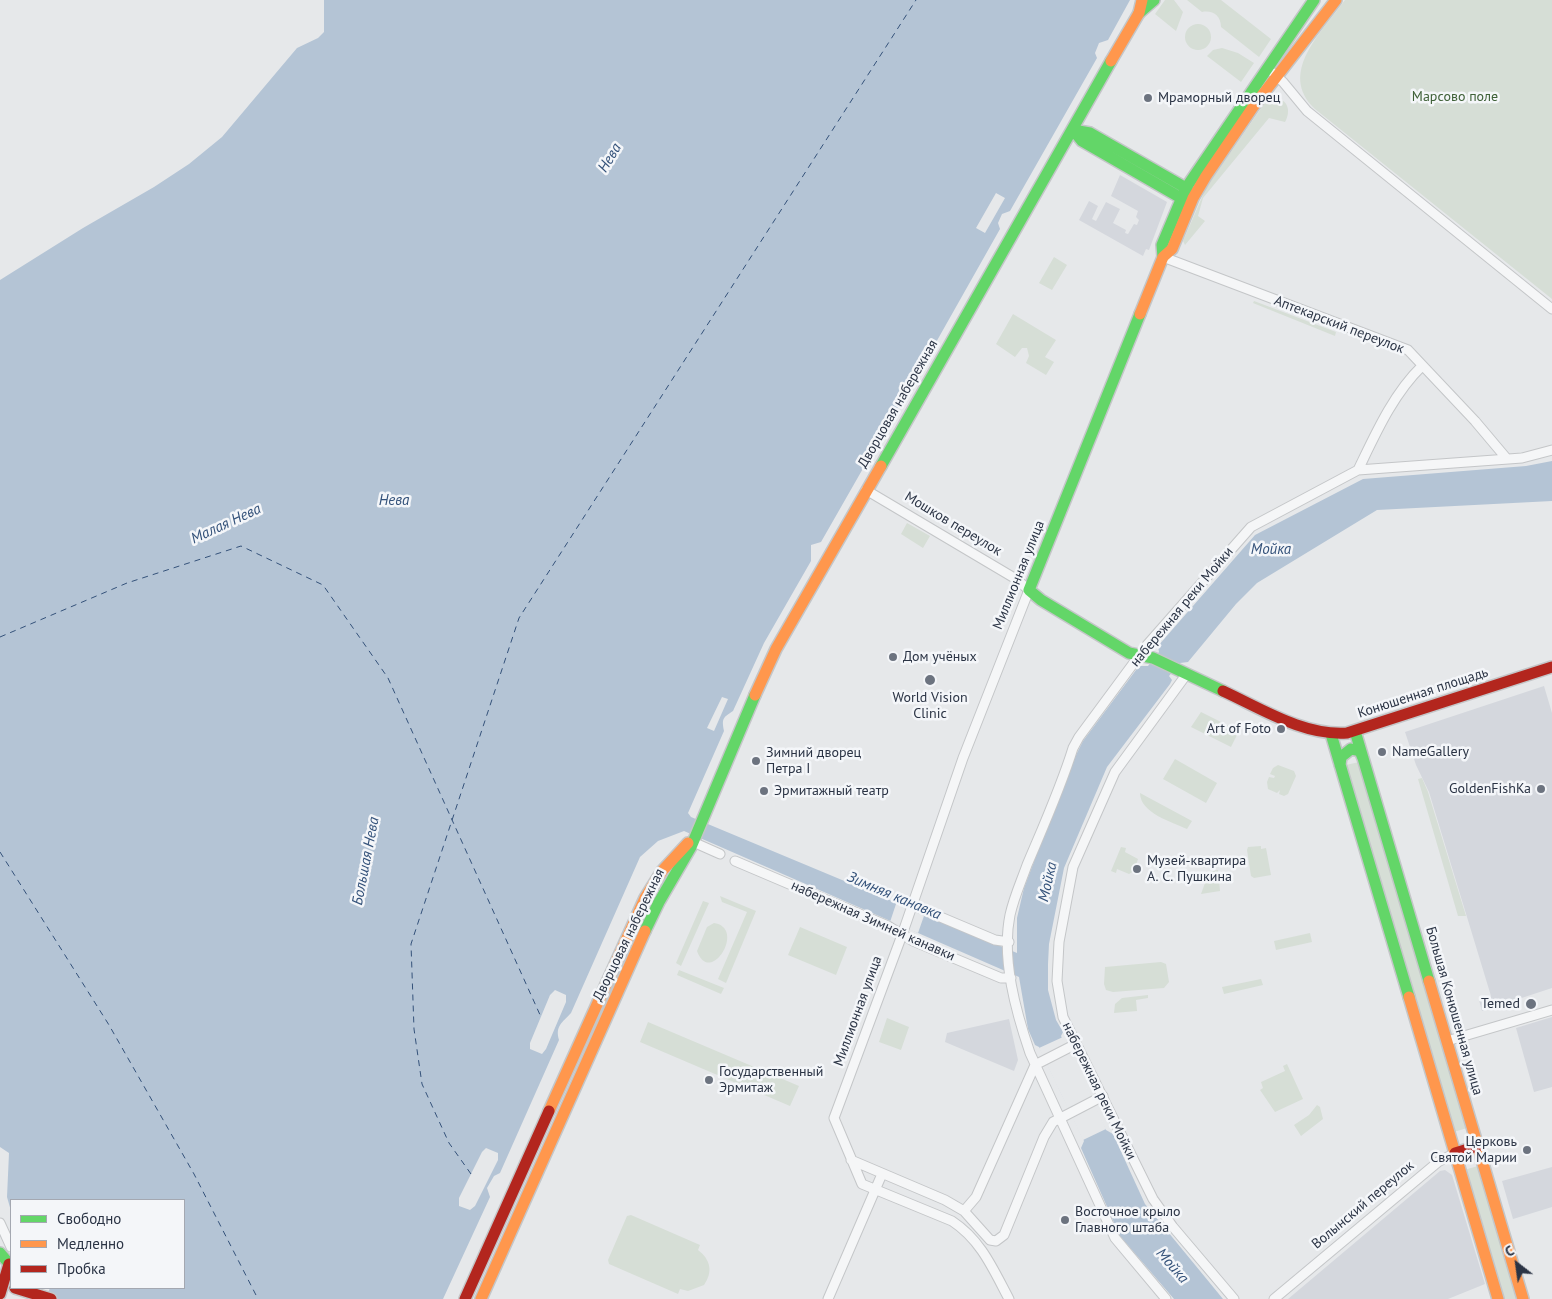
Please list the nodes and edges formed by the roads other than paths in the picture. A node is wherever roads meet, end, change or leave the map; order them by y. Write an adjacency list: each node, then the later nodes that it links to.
1 (1142, 0): 5 (main road, Дворцовая набережная)
2 (1154, 0): 5 (main road, Дворцовая набережная)
3 (1314, 0): 6 (main road, Миллионная улица)
4 (1336, 0): 7 (main road, Миллионная улица)
5 (1139, 13): 8 (main road, Дворцовая набережная)
6 (1267, 68): 7 (street); 9 (main road, Миллионная улица)
7 (1277, 76): 9 (main road, Миллионная улица); 11 (street)
8 (1073, 130): 9 (main road); 16 (main road, Дворцовая набережная)
9 (1187, 194): 10 (main road, Миллионная улица)
10 (1163, 257): 12 (street, Аптекарский переулок); 17 (main road, Миллионная улица)
11 (1552, 309)
12 (1422, 366): 14 (street, Аптекарский переулок); 15 (street)
13 (1552, 450): 14 (street, набережная реки Мойки)
14 (1507, 459): 15 (street, набережная реки Мойки)
15 (1358, 470): 18 (street, набережная реки Мойки)
16 (866, 490): 17 (street, Мошков переулок); 25 (main road, Дворцовая набережная)
17 (1029, 590): 18 (main road, Мошков переулок); 28 (street, Миллионная улица)
18 (1139, 655): 20 (main road, Мошков переулок); 30 (street, набережная реки Мойки)
19 (1552, 667): 21 (main road, Конюшенная площадь)
20 (1181, 672): 22 (main road, Конюшенная площадь); 34 (street, набережная реки Мойки)
21 (1355, 730): 22 (main road, Конюшенная площадь); 23 (main road, Большая Конюшенная улица)
22 (1332, 734): 24 (main road)
23 (1364, 758): 24 (main road); 33 (main road, Большая Конюшенная улица)
24 (1340, 765): 39 (main road)
25 (693, 841): 26 (street); 52 (main road, Дворцовая набережная); 53 (main road, Дворцовая набережная)
26 (720, 854)
27 (735, 861): 29 (street, набережная Зимней канавки)
28 (912, 906): 29 (street, Миллионная улица); 30 (street)
29 (903, 932): 31 (street, набережная Зимней канавки); 40 (street, Миллионная улица)
30 (1009, 945): 31 (street, набережная реки Мойки)
31 (1011, 976): 35 (street)
32 (1552, 1010): 33 (street)
33 (1447, 1042): 38 (main road, Большая Конюшенная улица)
34 (1072, 1046): 35 (street); 36 (street, набережная реки Мойки)
35 (1035, 1065): 37 (street); 43 (street)
36 (1103, 1096): 37 (street); 57 (street, набережная реки Мойки)
37 (1060, 1118): 43 (street); 56 (street)
38 (1478, 1146): 39 (main road, Волынский переулок); 60 (main road, Большая Конюшенная улица)
39 (1455, 1153): 58 (street, Волынский переулок); 59 (main road)
40 (851, 1160): 41 (street); 42 (street, Миллионная улица)
41 (882, 1174): 42 (street); 43 (street)
42 (876, 1190): 54 (street); 55 (street, Миллионная улица)
43 (964, 1211)
44 (0, 1223): 45 (street)
45 (10, 1245)
46 (0, 1253): 47 (main road)
47 (10, 1265): 48 (main road)
48 (5, 1287): 51 (main road)
49 (19, 1289): 50 (main road)
50 (40, 1292)
51 (20, 1299)
52 (465, 1299)
53 (481, 1299)
54 (828, 1299)
55 (1009, 1299)
56 (1166, 1299)
57 (1234, 1299)
58 (1274, 1299)
59 (1498, 1299)
60 (1523, 1299)

